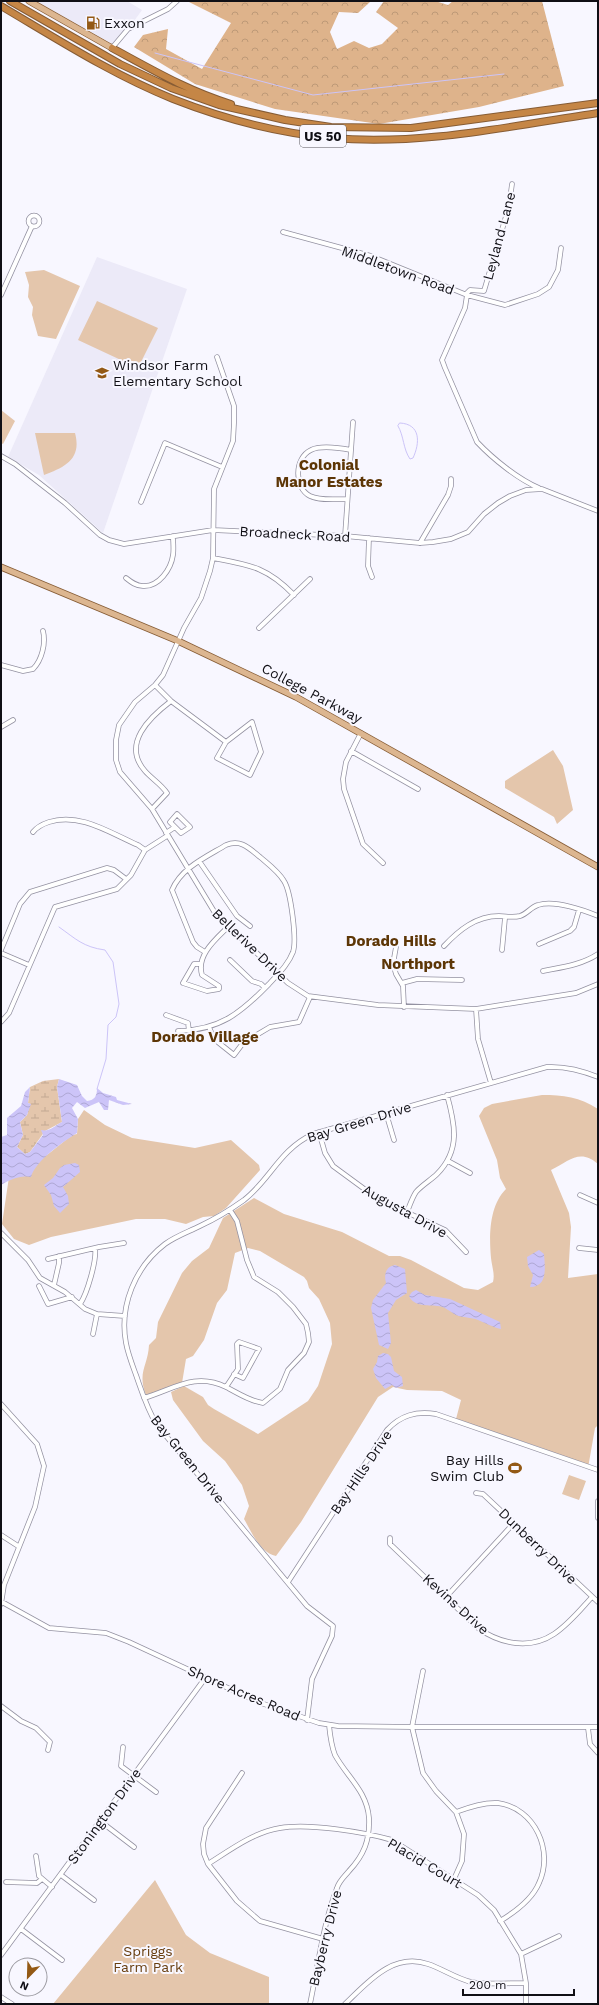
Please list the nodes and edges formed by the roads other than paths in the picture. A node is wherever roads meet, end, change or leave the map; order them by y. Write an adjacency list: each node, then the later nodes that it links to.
1 (10, 1): 8 (highway, US 50)
2 (29, 1): 5 (main road)
3 (177, 1): 5 (street)
4 (1, 6): 7 (highway, US 50)
5 (112, 48): 8 (highway)
6 (598, 103): 8 (highway, US 50)
7 (598, 113)
8 (257, 114)
9 (512, 184): 14 (street, Leyland Lane)
10 (32, 226): 13 (street)
11 (283, 232): 14 (street, Middletown Road)
12 (561, 248): 14 (street, Leyland Lane)
13 (1, 295)
14 (466, 295): 21 (street, Middletown Road)
15 (217, 357): 19 (street, Bellerive Drive)
16 (353, 422): 17 (street)
17 (351, 450): 22 (street); 22 (street)
18 (1, 456): 26 (street, Broadneck Road)
19 (222, 467): 23 (street); 25 (street, Bellerive Drive)
20 (451, 479): 29 (street)
21 (542, 489): 24 (street, Broadneck Road); 29 (street, Broadneck Road)
22 (348, 499): 27 (street)
23 (141, 502)
24 (598, 511)
25 (214, 530): 26 (street, Broadneck Road); 27 (street, Broadneck Road); 30 (street, Bellerive Drive)
26 (173, 536): 33 (street)
27 (345, 536): 28 (street, Broadneck Road)
28 (370, 538): 29 (street, Broadneck Road); 32 (street)
29 (420, 542)
30 (213, 558): 35 (street); 38 (street, Bellerive Drive)
31 (1, 567): 38 (main road, College Parkway)
32 (372, 577)
33 (126, 578)
34 (310, 579): 35 (street)
35 (294, 595): 36 (street)
36 (259, 628)
37 (43, 631): 39 (street)
38 (178, 641): 40 (street, Bellerive Drive); 44 (main road, College Parkway)
39 (1, 665)
40 (155, 685): 41 (street); 48 (street, Bellerive Drive)
41 (171, 701): 45 (street); 48 (street)
42 (13, 720): 43 (street)
43 (1, 726)
44 (362, 732): 46 (street); 55 (main road, College Parkway)
45 (226, 742): 45 (street)
46 (351, 751): 47 (street); 54 (street)
47 (418, 789)
48 (152, 809): 51 (street, Bellerive Drive)
49 (175, 827): 49 (street); 51 (street)
50 (34, 832): 52 (street)
51 (166, 834): 52 (street); 56 (street, Bellerive Drive)
52 (145, 850): 57 (street)
53 (199, 861): 56 (street); 62 (street); 75 (street)
54 (383, 863)
55 (598, 867)
56 (188, 869): 61 (street, Bellerive Drive); 68 (street)
57 (126, 879): 66 (street); 73 (street)
58 (579, 910): 59 (street); 60 (street); 63 (street)
59 (598, 916)
60 (505, 918): 64 (street); 67 (street)
61 (229, 926): 68 (street); 75 (street, Bellerive Drive)
62 (250, 926)
63 (539, 944)
64 (444, 946)
65 (396, 947): 77 (street)
66 (1, 950)
67 (502, 950)
68 (205, 952): 72 (street)
69 (1, 953): 73 (street)
70 (598, 954): 74 (street)
71 (230, 960): 79 (street)
72 (201, 964): 72 (street)
73 (29, 965): 84 (street)
74 (543, 971)
75 (278, 974): 79 (street); 80 (street, Bellerive Drive)
76 (462, 980): 77 (street)
77 (402, 983): 81 (street)
78 (598, 984): 82 (street, Bellerive Drive)
79 (265, 988): 85 (street)
80 (310, 997): 81 (street, Bellerive Drive); 85 (street)
81 (404, 1007): 82 (street, Bellerive Drive)
82 (476, 1009): 89 (street)
83 (166, 1015): 86 (street)
84 (1, 1022)
85 (209, 1027): 86 (street)
86 (189, 1030): 87 (street)
87 (178, 1031)
88 (598, 1077): 89 (street, Bay Green Drive)
89 (491, 1083): 90 (street, Bay Green Drive)
90 (447, 1096): 91 (street, Bay Green Drive); 94 (street)
91 (386, 1113): 92 (street, Bay Green Drive); 93 (street)
92 (319, 1132): 98 (street, Bay Green Drive); 99 (street, Augusta Drive)
93 (394, 1140)
94 (448, 1161): 95 (street); 99 (street)
95 (470, 1174)
96 (580, 1195): 97 (street)
97 (598, 1203)
98 (230, 1210): 113 (street, Bay Green Drive); 116 (street)
99 (407, 1212): 105 (street, Augusta Drive)
100 (1, 1233): 108 (street)
101 (124, 1243): 102 (street)
102 (95, 1248): 106 (street); 111 (street)
103 (579, 1248): 104 (street)
104 (598, 1250)
105 (466, 1252)
106 (59, 1256): 107 (street); 108 (street)
107 (48, 1259)
108 (54, 1285): 110 (street)
109 (39, 1286): 110 (street)
110 (72, 1297): 111 (street)
111 (80, 1304): 112 (street)
112 (97, 1314): 113 (street); 114 (street)
113 (125, 1316): 117 (street, Bay Green Drive)
114 (93, 1334)
115 (234, 1374): 115 (street); 116 (street)
116 (226, 1387): 117 (street)
117 (144, 1398): 127 (street, Bay Green Drive)
118 (1, 1404): 126 (street)
119 (598, 1470): 127 (street, Bay Hills Drive)
120 (476, 1493): 123 (street, Dunberry Drive)
121 (598, 1501): 122 (street)
122 (598, 1518)
123 (514, 1523): 128 (street); 129 (street, Dunberry Drive)
124 (1, 1535): 126 (street)
125 (390, 1538): 128 (street, Kevins Drive)
126 (18, 1546): 131 (street)
127 (288, 1582): 135 (street, Bay Green Drive)
128 (446, 1597): 129 (street, Kevins Drive)
129 (592, 1597): 130 (street, Dunberry Drive)
130 (598, 1602)
131 (1, 1603): 133 (street, Shore Acres Road)
132 (423, 1671): 137 (street)
133 (206, 1677): 135 (street, Shore Acres Road); 144 (street, Stonington Drive)
134 (1, 1706): 141 (street)
135 (307, 1720): 136 (street, Shore Acres Road)
136 (329, 1725): 137 (street, Shore Acres Road); 148 (street, Bayberry Drive)
137 (412, 1727): 139 (street, Shore Acres Road); 146 (street)
138 (598, 1727): 139 (street, Shore Acres Road)
139 (588, 1728): 142 (street)
140 (123, 1747): 144 (street)
141 (48, 1750)
142 (598, 1753)
143 (242, 1773): 151 (street)
144 (134, 1776): 145 (street); 147 (street, Stonington Drive)
145 (156, 1792)
146 (456, 1812): 154 (street); 158 (street)
147 (100, 1821): 149 (street); 152 (street, Stonington Drive)
148 (368, 1835): 151 (street, Placid Court); 154 (street, Placid Court); 161 (street, Bayberry Drive)
149 (134, 1847)
150 (36, 1856): 153 (street)
151 (208, 1864): 161 (street)
152 (61, 1875): 156 (street, Stonington Drive); 157 (street)
153 (42, 1879): 155 (street); 156 (street)
154 (454, 1879): 158 (street, Placid Court)
155 (6, 1882)
156 (52, 1887): 159 (street, Stonington Drive)
157 (94, 1900)
158 (500, 1922): 162 (street, Placid Court)
159 (21, 1929): 163 (street, Stonington Drive); 164 (street)
160 (559, 1936): 162 (street)
161 (323, 1939): 168 (street, Bayberry Drive)
162 (521, 1954): 165 (street, Placid Court)
163 (1, 1955)
164 (62, 1960)
165 (526, 1983): 169 (street); 170 (street, Placid Court)
166 (1, 1996): 167 (street)
167 (12, 2004)
168 (310, 2004)
169 (345, 2004)
170 (526, 2004)

